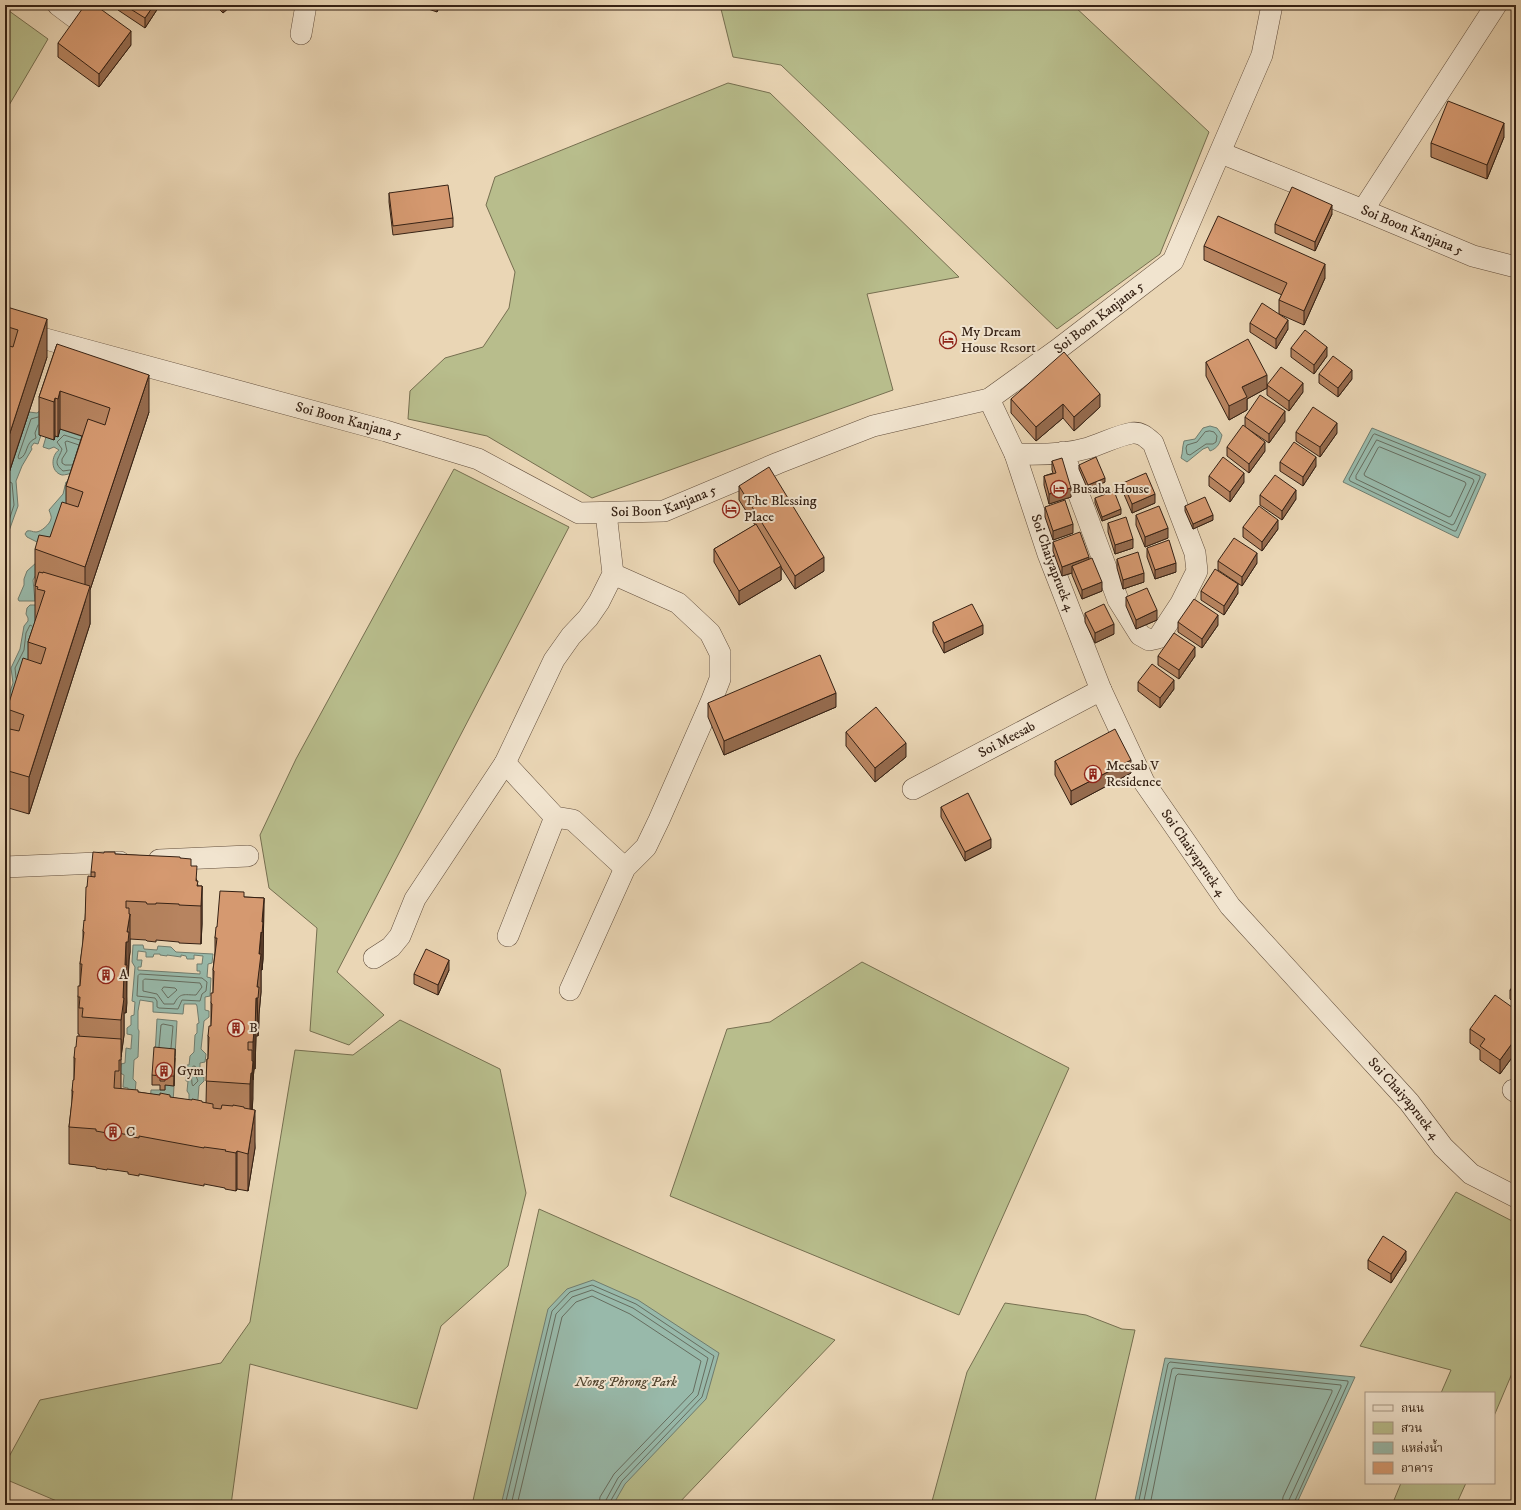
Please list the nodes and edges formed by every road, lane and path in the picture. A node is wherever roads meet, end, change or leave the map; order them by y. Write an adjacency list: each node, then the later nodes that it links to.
1 (58, 5): 2 (street)
2 (86, 5)
3 (306, 5): 6 (street)
4 (1272, 5): 7 (street, Soi Boon Kanjana 5)
5 (1496, 5): 8 (street)
6 (301, 34)
7 (1221, 153): 8 (street, Soi Boon Kanjana 5); 11 (street, Soi Boon Kanjana 5)
8 (1363, 210): 9 (street, Soi Boon Kanjana 5)
9 (1516, 267)
10 (5, 328): 14 (street, Soi Boon Kanjana 5)
11 (989, 399): 13 (street, Soi Chaiyapruek 4); 14 (street, Soi Boon Kanjana 5)
12 (1062, 452): 12 (street); 13 (street)
13 (1015, 454): 16 (street, Soi Chaiyapruek 4)
14 (606, 513): 15 (street)
15 (613, 574): 17 (street); 22 (street)
16 (1101, 690): 18 (street, Soi Meesab); 26 (street, Soi Chaiyapruek 4)
17 (504, 763): 19 (street); 24 (street)
18 (913, 789)
19 (555, 817): 22 (street); 23 (street)
20 (248, 856): 21 (street)
21 (5, 868)
22 (625, 868): 25 (street)
23 (508, 936)
24 (374, 958)
25 (570, 990)
26 (1516, 1197)

